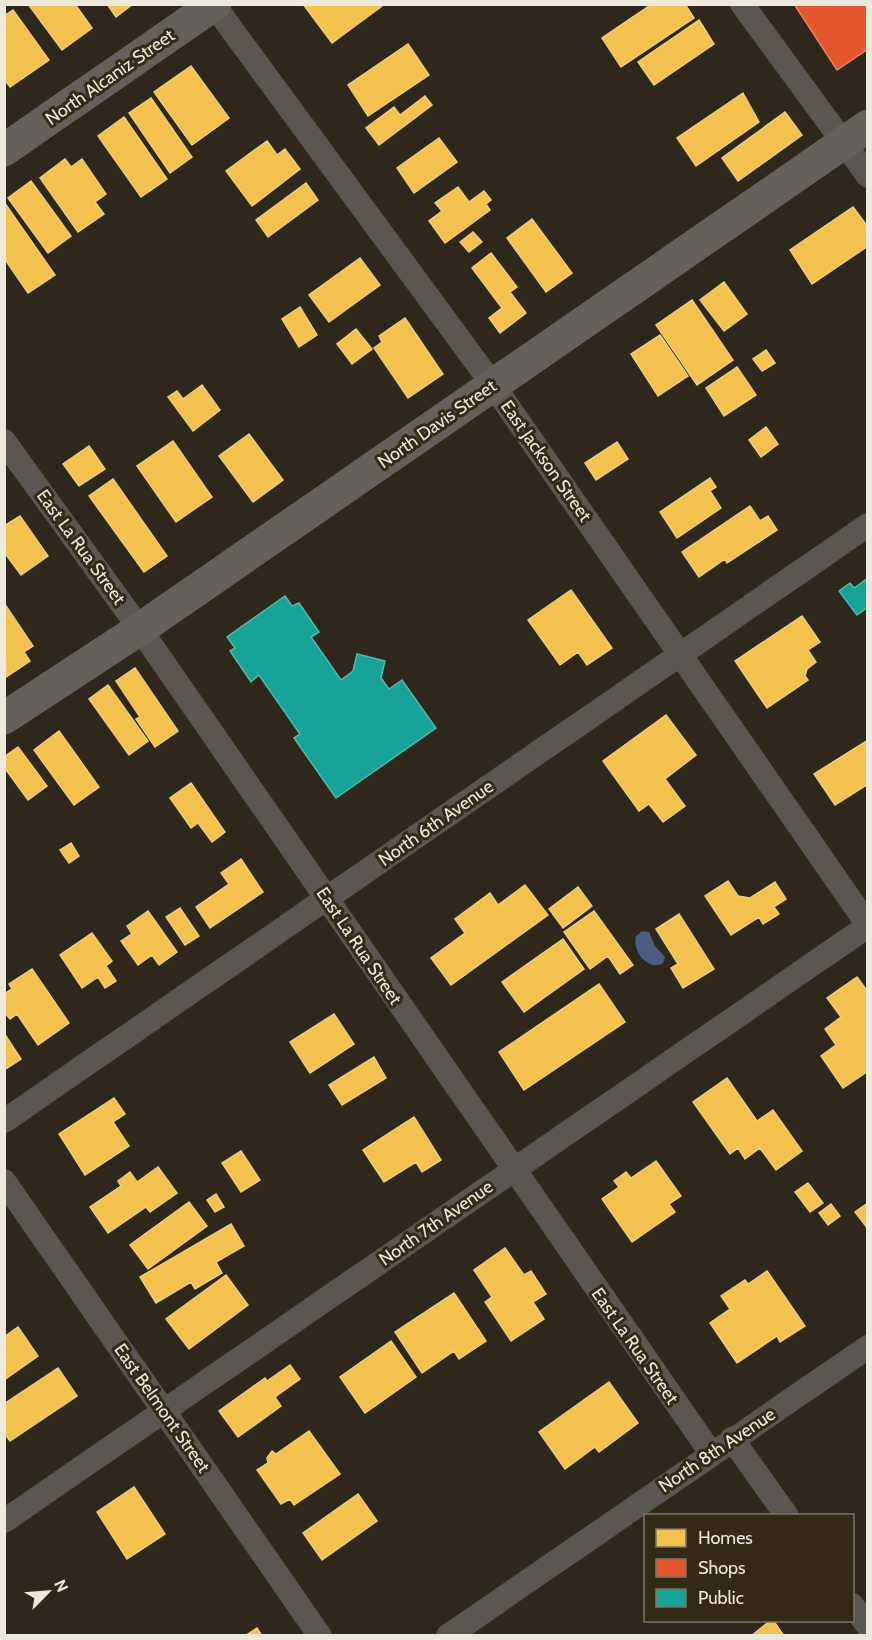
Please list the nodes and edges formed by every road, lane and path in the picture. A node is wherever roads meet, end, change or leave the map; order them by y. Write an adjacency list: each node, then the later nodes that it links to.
1 (742, 4): 3 (street)
2 (214, 5): 4 (main road, North Alcaniz Street); 6 (street, East Jackson Street)
3 (855, 134): 5 (street); 6 (main road, North Davis Street)
4 (4, 150)
5 (867, 176)
6 (493, 385): 9 (main road, North Davis Street); 10 (street, East Jackson Street)
7 (4, 441): 9 (street, East La Rua Street)
8 (867, 525): 10 (street, North 6th Avenue)
9 (140, 629): 11 (main road, North Davis Street); 12 (street, East La Rua Street)
10 (680, 654): 12 (street, North 6th Avenue); 13 (street, East Jackson Street)
11 (4, 718)
12 (327, 899): 14 (street, North 6th Avenue); 15 (street, East La Rua Street)
13 (867, 925): 15 (street, North 7th Avenue)
14 (4, 1121)
15 (513, 1170): 18 (street, North 7th Avenue); 20 (street, East La Rua Street)
16 (4, 1181): 18 (street, East Belmont Street)
17 (867, 1347): 19 (street, North 8th Avenue)
18 (164, 1411): 22 (street, North 7th Avenue); 25 (street, East Belmont Street)
19 (732, 1439): 20 (street, North 8th Avenue); 21 (street)
20 (711, 1453): 26 (street, North 8th Avenue)
21 (786, 1514)
22 (4, 1521)
23 (854, 1608): 24 (street)
24 (867, 1626)
25 (320, 1635)
26 (448, 1635)

